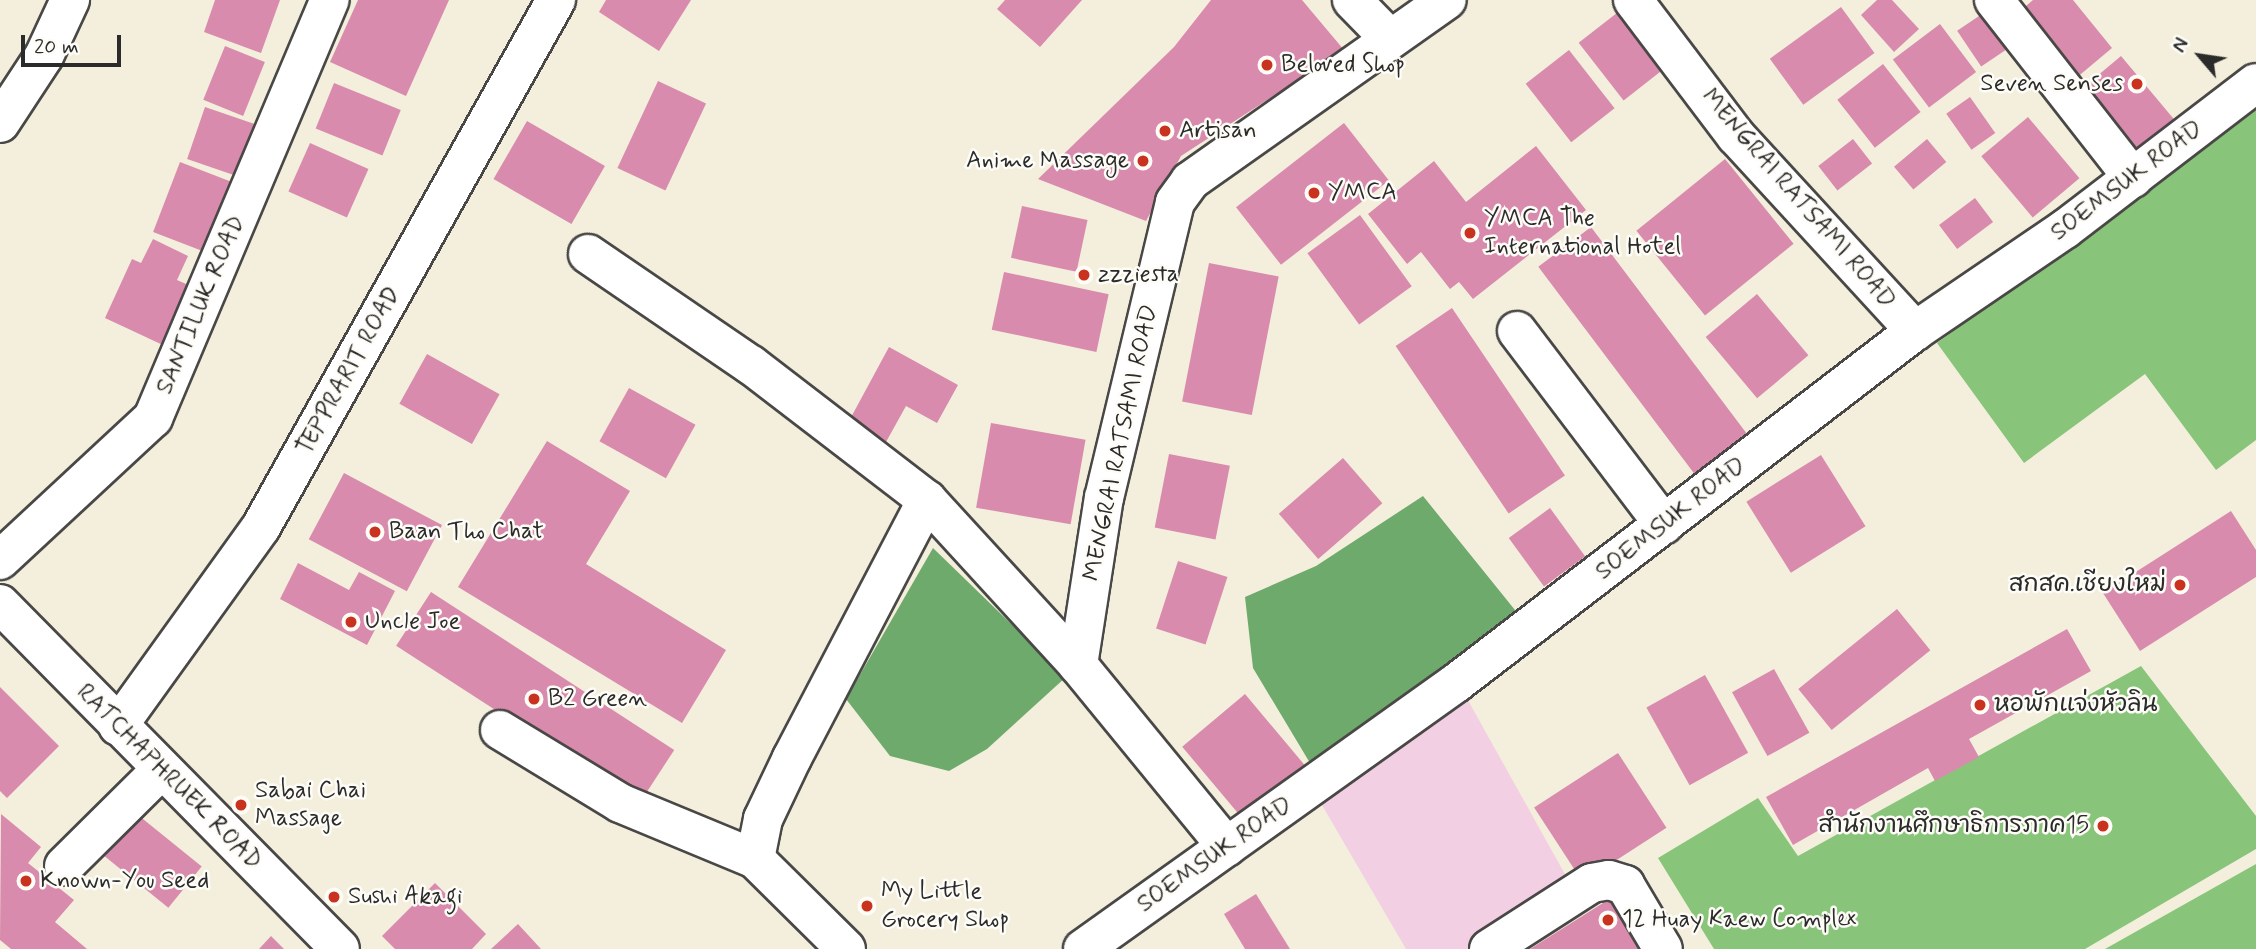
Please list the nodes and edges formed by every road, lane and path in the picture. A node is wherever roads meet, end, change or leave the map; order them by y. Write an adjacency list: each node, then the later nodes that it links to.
1 (70, 0): 10 (street)
2 (330, 0): 17 (street, SANTILUK ROAD)
3 (556, 0): 20 (street, TEPPRARIT ROAD)
4 (1352, 0): 8 (street)
5 (1447, 0): 8 (street, MENGRAI RATSAMI ROAD)
6 (1633, 0): 14 (street, MENGRAI RATSAMI ROAD)
7 (1994, 0): 11 (street)
8 (1390, 39): 19 (street, MENGRAI RATSAMI ROAD)
9 (2256, 83): 11 (street, SOEMSUK ROAD)
10 (0, 123)
11 (2133, 177): 14 (street, SOEMSUK ROAD)
12 (588, 254): 15 (street)
13 (1517, 331): 16 (street)
14 (1915, 331): 16 (street, SOEMSUK ROAD)
15 (927, 500): 19 (street); 24 (street)
16 (1664, 525): 23 (street, SOEMSUK ROAD)
17 (0, 560)
18 (0, 604): 20 (street, RATCHAPHRUEK ROAD)
19 (1078, 665): 23 (street)
20 (118, 726): 22 (street, RATCHAPHRUEK ROAD)
21 (500, 730): 24 (street)
22 (161, 770): 25 (street); 26 (street, RATCHAPHRUEK ROAD)
23 (1227, 847): 28 (street, SOEMSUK ROAD)
24 (755, 859): 27 (street)
25 (64, 866)
26 (340, 949)
27 (846, 949)
28 (1083, 949)
29 (1489, 949): 30 (street)
30 (1663, 949)

